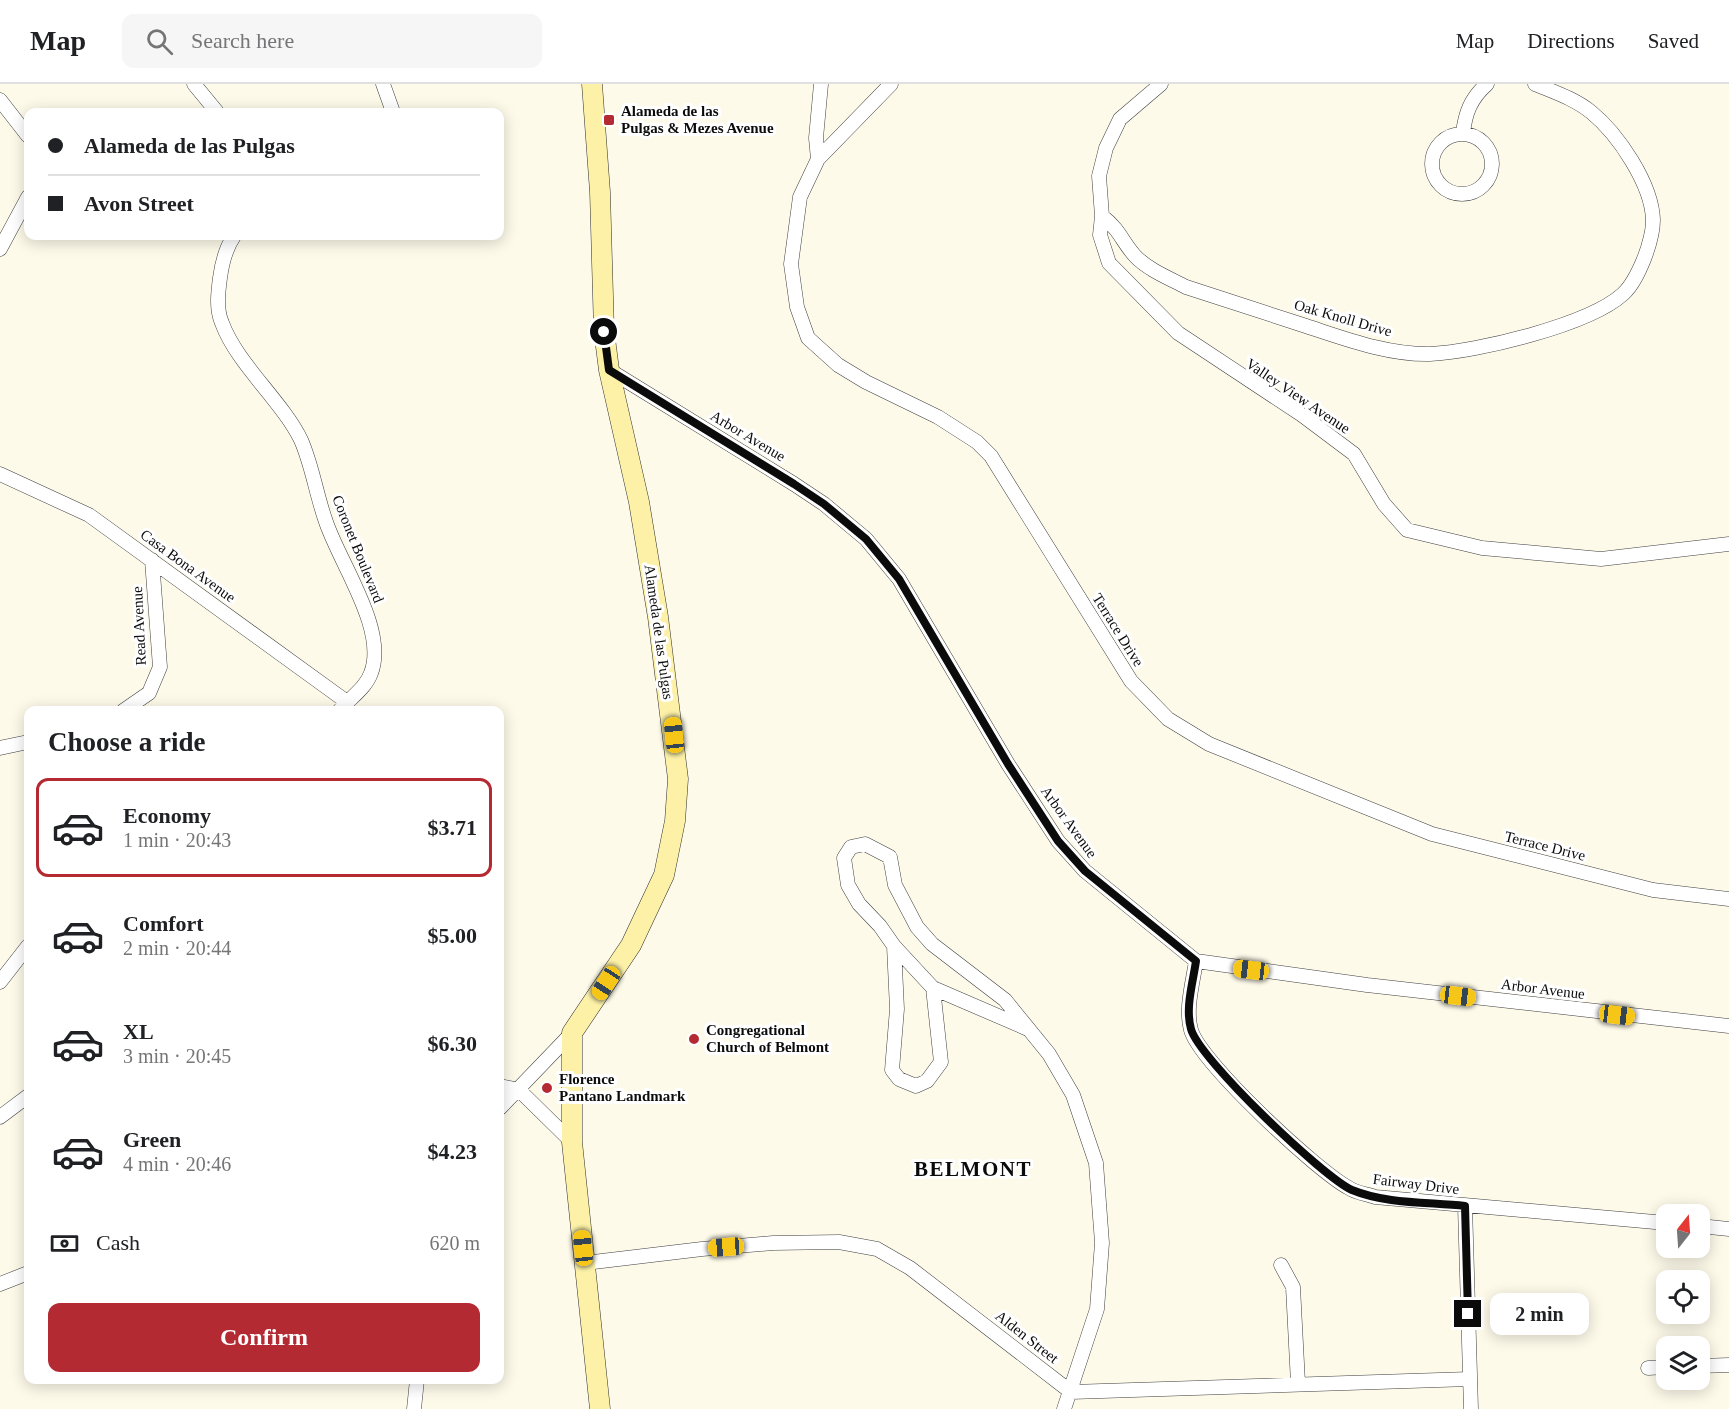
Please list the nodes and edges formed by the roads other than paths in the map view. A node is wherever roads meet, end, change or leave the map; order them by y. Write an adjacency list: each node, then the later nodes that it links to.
1 (194, 84): 10 (street)
2 (383, 84): 11 (street)
3 (821, 84): 14 (street, Terrace Drive)
4 (891, 84): 14 (street)
5 (1161, 84): 16 (street)
6 (1487, 84): 13 (street)
7 (1534, 84): 16 (street, Oak Knoll Drive)
8 (595, 87): 19 (main road, Alameda de las Pulgas)
9 (0, 100): 12 (street)
10 (214, 108)
11 (392, 108)
12 (24, 131)
13 (1463, 134): 13 (street)
14 (818, 159): 27 (street, Terrace Drive)
15 (24, 204): 18 (street)
16 (1102, 216): 21 (street, Valley View Avenue)
17 (232, 240): 24 (street, Coronet Boulevard)
18 (0, 249)
19 (609, 370): 30 (street, Arbor Avenue); 35 (main road, Alameda de las Pulgas)
20 (0, 474): 22 (street, Casa Bona Avenue)
21 (1729, 544)
22 (152, 560): 23 (street, Read Avenue); 24 (street, Casa Bona Avenue)
23 (130, 706)
24 (343, 706)
25 (24, 743): 26 (street)
26 (0, 748)
27 (1729, 899)
28 (894, 946): 32 (street); 32 (street); 34 (street)
29 (24, 951): 31 (street)
30 (1196, 961): 33 (street, Arbor Avenue); 42 (street, Fairway Drive)
31 (0, 982)
32 (933, 988): 34 (street)
33 (1729, 1026)
34 (1028, 1029): 57 (street)
35 (572, 1033): 37 (street); 41 (main road)
36 (504, 1087): 37 (street)
37 (519, 1090): 39 (street); 41 (street)
38 (24, 1099): 40 (street)
39 (504, 1104)
40 (0, 1117)
41 (572, 1142): 46 (main road)
42 (1465, 1206): 43 (street, Fairway Drive); 54 (street)
43 (1656, 1222)
44 (1710, 1227): 45 (street)
45 (1729, 1229)
46 (585, 1263): 57 (street, Alden Street); 59 (main road)
47 (1281, 1265): 55 (street)
48 (24, 1275): 49 (street)
49 (0, 1284)
50 (1729, 1365): 51 (street)
51 (1710, 1366)
52 (1648, 1368): 53 (street)
53 (1656, 1368)
54 (1470, 1379): 55 (street); 61 (street)
55 (1298, 1383): 57 (street)
56 (417, 1384): 58 (street)
57 (1071, 1392): 60 (street)
58 (414, 1409)
59 (600, 1409)
60 (1064, 1409)
61 (1471, 1409)

